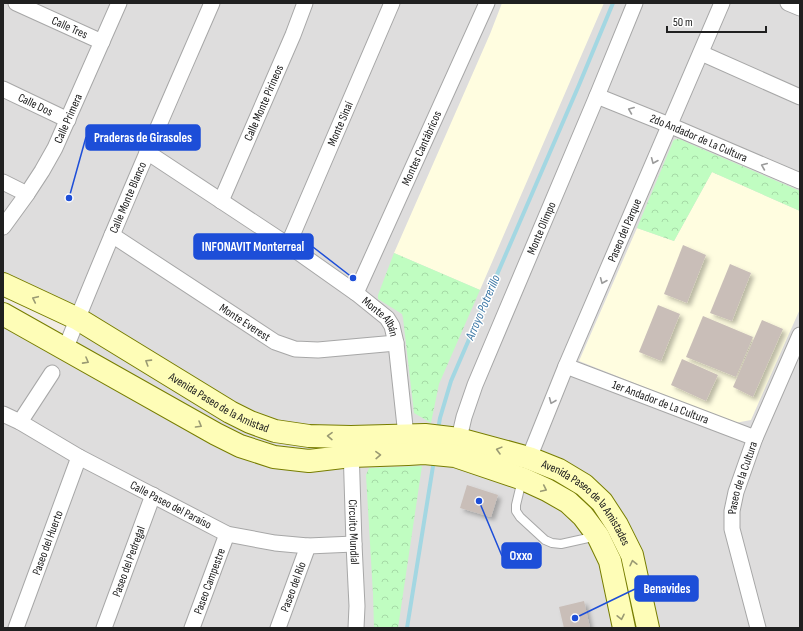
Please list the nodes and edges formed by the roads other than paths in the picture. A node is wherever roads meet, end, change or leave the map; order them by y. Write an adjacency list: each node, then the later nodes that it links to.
1 (16, 3): 11 (street, Calle Tres)
2 (119, 3): 11 (street, Calle Primera)
3 (212, 3): 18 (street, Calle Monte Blanco)
4 (305, 3): 22 (street, Calle Monte Pirineos)
5 (392, 3): 25 (street, Monte Sinaí)
6 (488, 3): 27 (street, Montes Cantábricos)
7 (635, 3): 14 (street, Monte Olimpo)
8 (722, 3): 12 (street, Paseo del Parque)
9 (788, 3): 10 (street)
10 (800, 8)
11 (102, 42): 16 (street, Calle Primera)
12 (701, 53): 15 (street); 17 (street, Paseo del Parque)
13 (3, 89): 16 (street, Calle Dos)
14 (597, 96): 17 (street, 2do Andador de La Cultura, one-way to 14); 39 (street, Monte Olimpo)
15 (800, 97)
16 (68, 120): 21 (street, Calle Primera)
17 (669, 125): 19 (street, 2do Andador de La Cultura, one-way to 17); 33 (street, Paseo del Parque, one-way to 33)
18 (147, 152): 22 (street, Monte Albán); 24 (street, Calle Monte Blanco)
19 (800, 181)
20 (3, 182): 21 (street)
21 (27, 194): 23 (street, Calle Primera)
22 (220, 201): 25 (street, Monte Albán)
23 (3, 227)
24 (112, 235): 29 (street, Calle Monte Blanco); 31 (street, Monte Everest)
25 (288, 245): 27 (street, Monte Albán)
26 (3, 284): 29 (street, Avenida Paseo de la Amistad, one-way to 26)
27 (356, 293): 31 (street, Monte Albán)
28 (3, 314): 32 (street, Avenida Paseo de la Amistad)
29 (78, 318): 32 (street, Calle Monte Blanco); 38 (street, Avenida Paseo de la Amistad, one-way to 29)
30 (800, 335): 37 (street, Paseo de la Cultura)
31 (396, 343): 39 (street, Monte Albán)
32 (65, 350): 38 (street, Avenida Paseo de la Amistad, one-way to 38)
33 (566, 366): 37 (street, 1er Andador de La Cultura); 41 (street, Paseo del Parque, one-way to 41)
34 (52, 373): 36 (street)
35 (3, 416): 36 (street, Calle Paseo del Paraíso)
36 (20, 422): 40 (street, Calle Paseo del Paraíso)
37 (755, 438): 55 (street, Paseo de la Cultura)
38 (351, 446): 39 (street, Avenida Paseo de la Amistad); 46 (street, Circuito Mundial)
39 (433, 446): 41 (street, Avenida Paseo de la Amistades, one-way to 39); 42 (street, Avenida Paseo de la Amistades)
40 (79, 457): 43 (street, Calle Paseo del Paraíso); 48 (street, Paseo del Huerto)
41 (530, 458): 54 (street, Avenida Paseo de la Amistades, one-way to 41)
42 (522, 479): 45 (street, Avenida Paseo de la Amistades, one-way to 45); 45 (lane)
43 (153, 495): 44 (street, Calle Paseo del Paraíso); 49 (street, Paseo del Pedregal)
44 (227, 534): 47 (street, Calle Paseo del Paraíso); 50 (street, Paseo Campestre)
45 (598, 536): 53 (street, Avenida Paseo de la Amistades, one-way to 53)
46 (354, 544): 47 (street, Calle Paseo del Paraíso); 52 (street, Circuito Mundial)
47 (308, 546): 51 (street, Paseo del Río)
48 (16, 628)
49 (104, 628)
50 (192, 628)
51 (278, 628)
52 (356, 628)
53 (624, 628)
54 (648, 628)
55 (758, 628)

